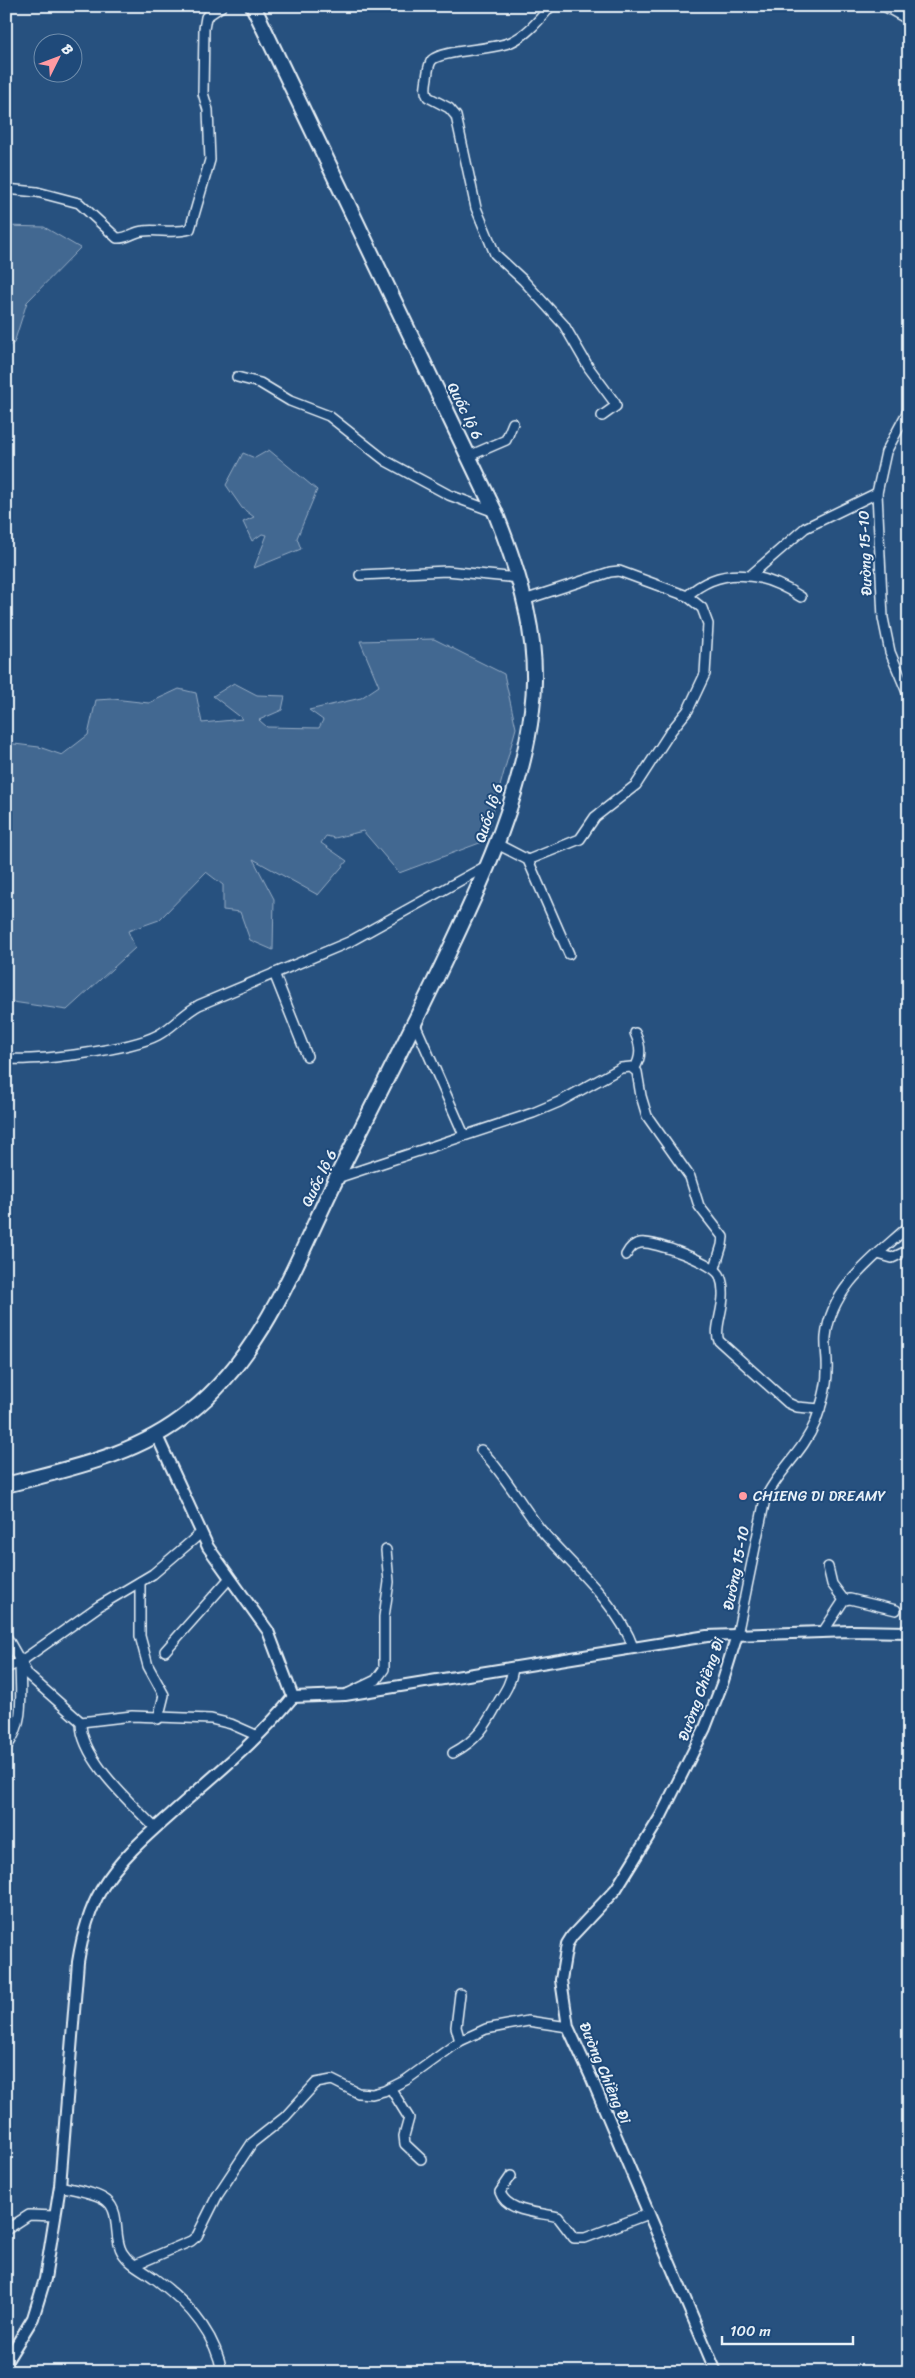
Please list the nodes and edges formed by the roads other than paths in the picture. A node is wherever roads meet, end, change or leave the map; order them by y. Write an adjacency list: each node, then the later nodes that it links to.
1 (222, 6): 6 (street)
2 (253, 6): 11 (highway, Quốc lộ 6)
3 (551, 6): 9 (street)
4 (884, 6): 5 (street)
5 (909, 20)
6 (6, 189)
7 (237, 377): 13 (street)
8 (909, 409): 12 (street, Đường 15-10)
9 (602, 416)
10 (513, 423): 11 (street)
11 (469, 456): 13 (highway, Quốc lộ 6)
12 (877, 494): 15 (street); 20 (street, Đường 15-10)
13 (495, 512): 16 (highway, Quốc lộ 6)
14 (360, 575): 16 (street)
15 (751, 575): 17 (street); 18 (street)
16 (519, 578): 19 (highway, Quốc lộ 6)
17 (687, 596): 19 (street); 22 (street)
18 (801, 598)
19 (524, 600): 21 (highway, Quốc lộ 6)
20 (909, 697)
21 (497, 844): 22 (street); 23 (highway, Quốc lộ 6)
22 (528, 860): 24 (street)
23 (490, 864): 25 (street); 26 (highway, Quốc lộ 6)
24 (569, 954)
25 (274, 973): 28 (street); 29 (street)
26 (415, 1024): 31 (street); 32 (highway, Quốc lộ 6)
27 (636, 1033): 30 (street)
28 (307, 1056)
29 (6, 1059)
30 (634, 1068): 31 (street); 37 (street)
31 (464, 1136): 32 (street)
32 (336, 1178): 39 (highway, Quốc lộ 6)
33 (909, 1226): 35 (street, Đường 15-10)
34 (909, 1250): 35 (street)
35 (878, 1254): 38 (street, Đường 15-10)
36 (626, 1255): 37 (street)
37 (715, 1268): 38 (street)
38 (820, 1409): 51 (street, Đường 15-10)
39 (157, 1436): 41 (highway, Quốc lộ 6); 42 (street)
40 (481, 1450): 53 (street)
41 (6, 1485)
42 (201, 1532): 45 (street); 46 (street)
43 (386, 1550): 58 (street)
44 (828, 1567): 47 (street)
45 (229, 1579): 54 (street); 59 (street)
46 (140, 1582): 55 (street); 60 (street)
47 (844, 1600): 48 (street); 49 (street)
48 (896, 1610)
49 (823, 1632): 50 (street); 51 (street)
50 (909, 1632)
51 (737, 1635): 53 (street); 67 (street, Đường Chiềng Đi)
52 (6, 1636): 55 (street)
53 (633, 1647): 57 (street)
54 (166, 1650)
55 (20, 1662): 56 (street); 61 (street); 63 (street)
56 (6, 1668)
57 (513, 1669): 58 (street); 64 (street)
58 (345, 1695): 59 (street)
59 (293, 1696): 62 (street)
60 (158, 1719): 61 (street); 62 (street)
61 (81, 1722): 65 (street)
62 (258, 1736): 65 (street)
63 (6, 1746)
64 (453, 1753)
65 (155, 1828): 72 (street)
66 (460, 1994): 68 (street)
67 (568, 2027): 68 (street); 73 (street, Đường Chiềng Đi)
68 (460, 2041): 69 (street)
69 (390, 2089): 70 (street); 76 (street)
70 (421, 2159)
71 (511, 2176): 73 (street)
72 (60, 2186): 74 (street); 76 (street)
73 (648, 2214): 79 (street, Đường Chiềng Đi)
74 (55, 2216): 75 (street); 77 (street)
75 (6, 2230)
76 (135, 2265): 78 (street)
77 (6, 2362)
78 (222, 2372)
79 (716, 2372)

